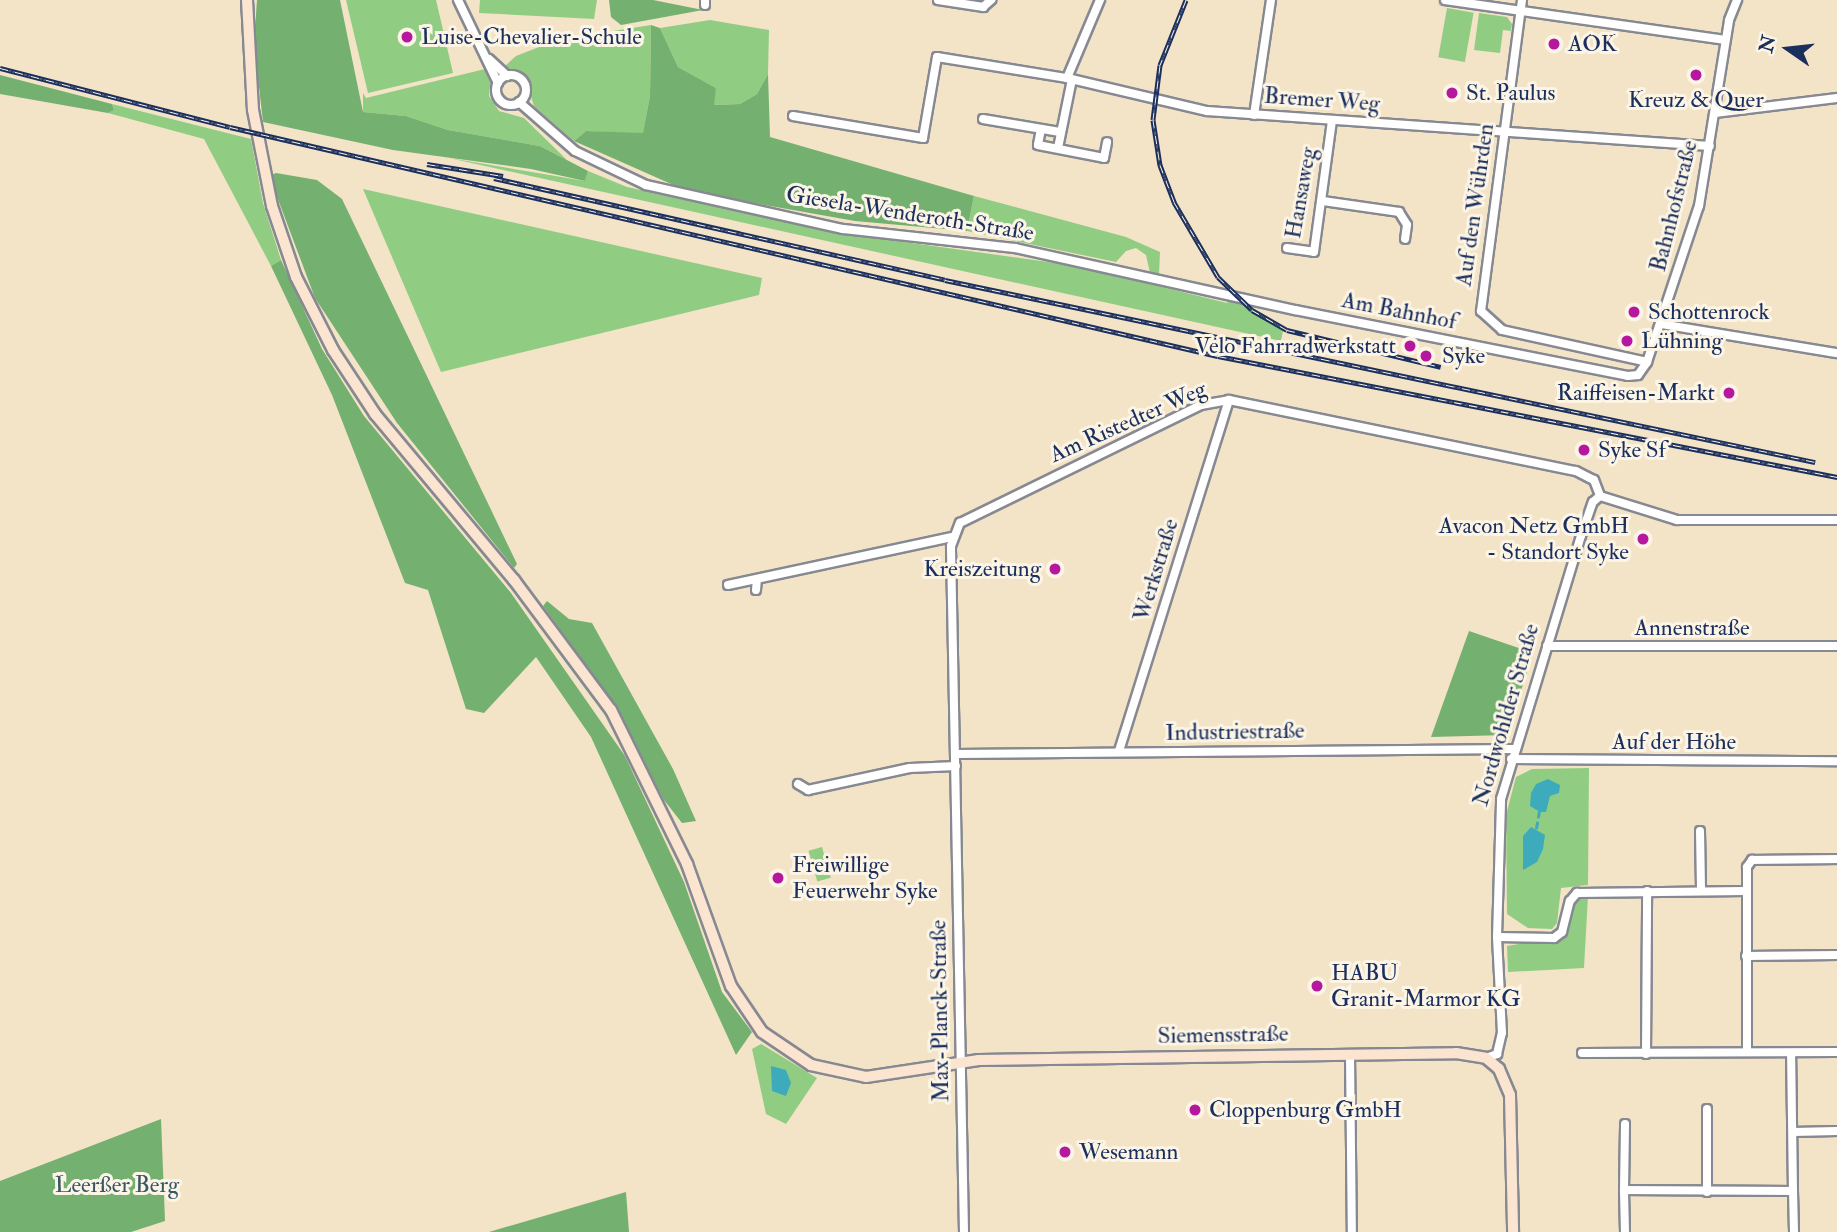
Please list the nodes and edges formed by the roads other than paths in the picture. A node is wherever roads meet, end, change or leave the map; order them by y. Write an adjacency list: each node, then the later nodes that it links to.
1 (247, 0): 68 (main road, Siemensstraße)
2 (458, 0): 12 (street)
3 (938, 0): 4 (street)
4 (991, 0)
5 (1100, 0): 14 (street)
6 (1271, 0): 19 (street)
7 (1445, 0): 10 (street)
8 (1522, 0): 10 (street, Auf den Wührden)
9 (1737, 0): 11 (street, Bahnhofstraße)
10 (1521, 11): 11 (street); 25 (street, Auf den Wührden)
11 (1725, 40): 18 (street, Bahnhofstraße)
12 (486, 57): 13 (street); 15 (street)
13 (507, 76): 15 (street); 17 (street)
14 (1070, 79): 19 (street, Bremer Weg); 20 (street, Bremer Weg); 24 (street)
15 (498, 83): 17 (street)
16 (1837, 99): 18 (street)
17 (519, 102): 32 (street, Giesela-Wenderoth-Straße)
18 (1715, 113): 27 (street, Bahnhofstraße)
19 (1254, 115): 22 (street, Bremer Weg)
20 (793, 116)
21 (983, 119): 23 (street)
22 (1332, 120): 25 (street, Bremer Weg); 29 (street, Hansaweg)
23 (1041, 129): 24 (street); 28 (street)
24 (1060, 132): 28 (street)
25 (1504, 132): 27 (street, Bremer Weg); 35 (street, Auf den Wührden)
26 (1107, 142): 28 (street)
27 (1710, 146): 33 (street, Bahnhofstraße)
28 (1058, 148)
29 (1323, 201): 30 (street); 31 (street, Hansaweg)
30 (1405, 239)
31 (1287, 248)
32 (1236, 296): 36 (street, Am Bahnhof)
33 (1661, 324): 34 (street); 35 (street, Bahnhofstraße)
34 (1837, 353)
35 (1647, 362): 36 (street, Bahnhofstraße)
36 (1638, 375)
37 (1228, 400): 38 (street, Am Ristedter Weg); 40 (street, Am Ristedter Weg); 47 (street, Werkstraße)
38 (1600, 496): 39 (street); 44 (street, Nordwohlder Straße)
39 (1837, 520)
40 (952, 537): 41 (street, Am Ristedter Weg); 48 (street, Max-Planck-Straße)
41 (757, 579): 42 (street, Am Ristedter Weg); 43 (street)
42 (728, 586)
43 (755, 590)
44 (1547, 646): 45 (street, Annenstraße); 46 (street, Nordwohlder Straße)
45 (1837, 646)
46 (1514, 749): 47 (street, Industriestraße); 49 (street, Nordwohlder Straße)
47 (1119, 751): 48 (street, Industriestraße)
48 (956, 754): 51 (street, Max-Planck-Straße)
49 (1511, 759): 50 (street, Auf der Höhe); 58 (street, Nordwohlder Straße)
50 (1837, 761)
51 (956, 766): 52 (street); 68 (street, Max-Planck-Straße)
52 (798, 784)
53 (1700, 831): 56 (street)
54 (1837, 859): 57 (street)
55 (1647, 891): 56 (street); 58 (street); 66 (street)
56 (1701, 891): 57 (street)
57 (1746, 891): 60 (street)
58 (1497, 937): 67 (street, Nordwohlder Straße)
59 (1837, 955): 60 (street)
60 (1746, 956): 61 (street)
61 (1747, 1052): 64 (street); 66 (street)
62 (1837, 1052): 64 (street)
63 (1581, 1053): 66 (street)
64 (1791, 1053): 72 (street)
65 (1350, 1054): 67 (main road, Siemensstraße); 68 (main road, Siemensstraße); 77 (street)
66 (1646, 1054)
67 (1486, 1058): 78 (main road)
68 (960, 1062): 76 (street, Max-Planck-Straße)
69 (1707, 1109): 75 (street)
70 (1625, 1124): 73 (street)
71 (1837, 1131): 72 (street)
72 (1793, 1132): 74 (street)
73 (1624, 1191): 75 (street); 79 (street)
74 (1793, 1191): 75 (street); 80 (street)
75 (1707, 1192)
76 (964, 1232)
77 (1352, 1232)
78 (1513, 1232)
79 (1625, 1232)
80 (1794, 1232)

